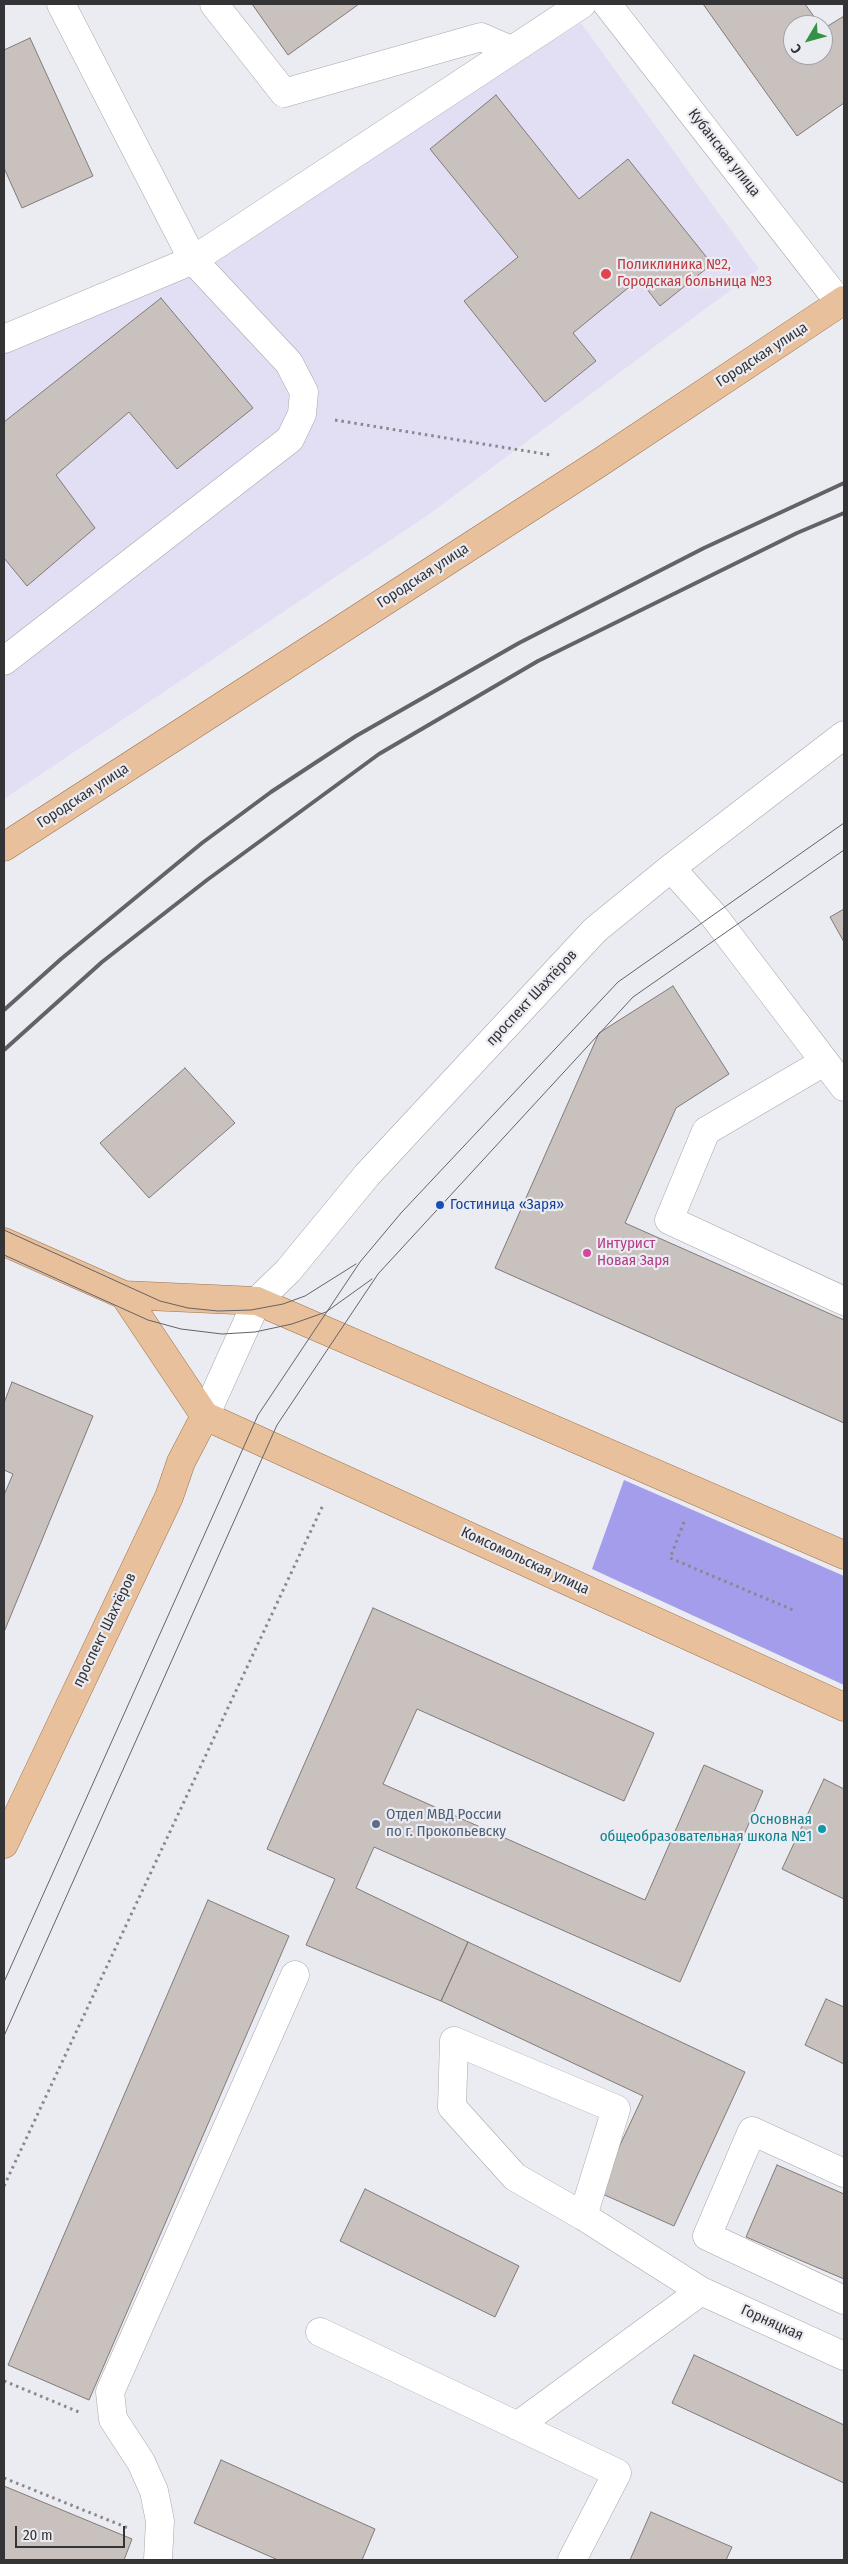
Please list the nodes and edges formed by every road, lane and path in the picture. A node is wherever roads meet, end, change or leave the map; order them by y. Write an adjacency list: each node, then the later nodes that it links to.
1 (61, 4): 6 (street)
2 (214, 4): 5 (street)
3 (582, 4): 5 (street)
4 (607, 4): 7 (street, Кубанская улица)
5 (511, 50): 6 (street)
6 (193, 260): 8 (street); 9 (street)
7 (842, 302): 10 (main road, Городская улица)
8 (4, 339)
9 (302, 414): 10 (path); 11 (street)
10 (599, 463): 13 (main road, Городская улица)
11 (4, 661)
12 (844, 735): 14 (street, проспект Шахтёров)
13 (4, 847)
14 (672, 868): 15 (street); 19 (street, проспект Шахтёров)
15 (824, 1062): 16 (street); 20 (street)
16 (844, 1087)
17 (4, 1242): 18 (main road)
18 (124, 1295): 19 (main road); 21 (main road)
19 (257, 1301): 21 (street); 23 (main road)
20 (844, 1301)
21 (205, 1416): 22 (main road, Комсомольская улица); 27 (main road, проспект Шахтёров)
22 (337, 1476): 26 (main road, Комсомольская улица); 30 (path)
23 (695, 1490): 24 (main road); 25 (path)
24 (844, 1555)
25 (793, 1610)
26 (844, 1707)
27 (4, 1844)
28 (295, 1975): 38 (street)
29 (844, 2173): 33 (street)
30 (4, 2186)
31 (583, 2216): 31 (street, Горняцкая); 32 (street, Горняцкая)
32 (700, 2291): 35 (street, Горняцкая); 37 (street)
33 (844, 2300)
34 (320, 2332): 37 (street)
35 (844, 2356)
36 (4, 2381): 38 (path)
37 (516, 2426): 41 (street)
38 (117, 2427): 40 (street)
39 (4, 2478): 40 (path)
40 (160, 2551)
41 (572, 2560)

